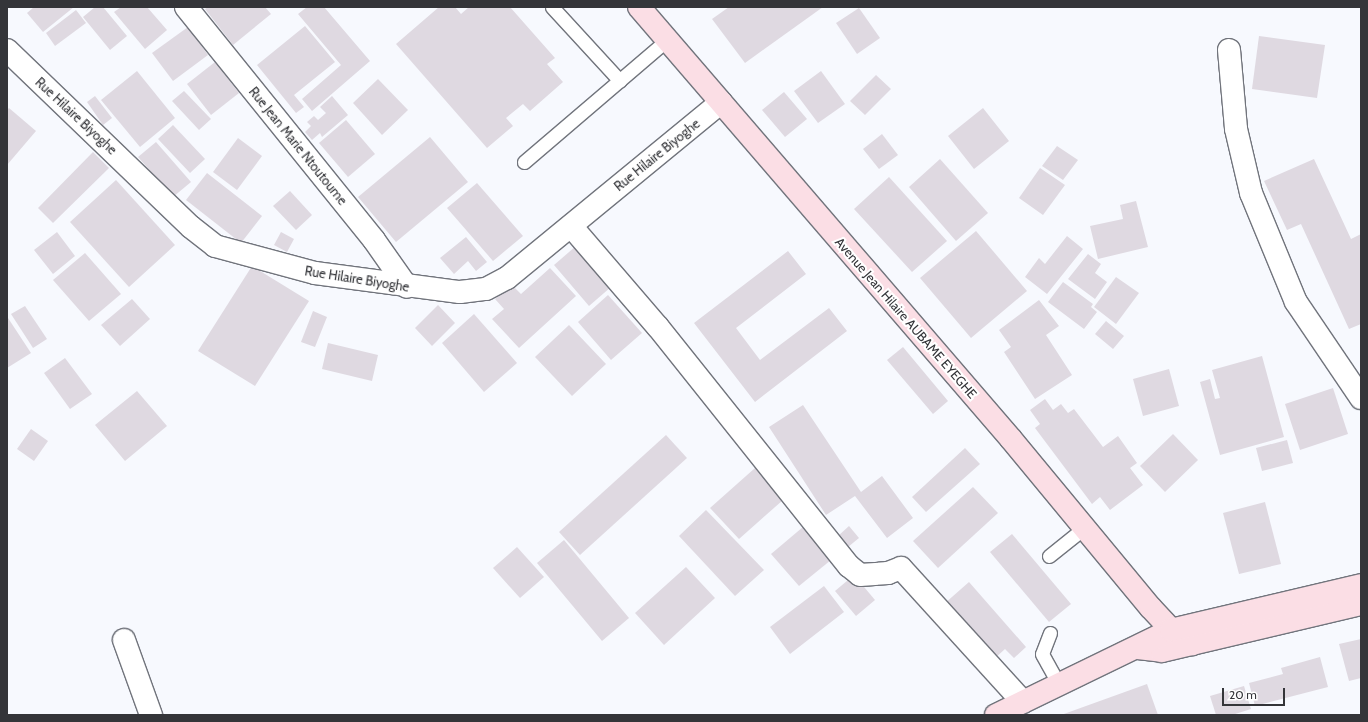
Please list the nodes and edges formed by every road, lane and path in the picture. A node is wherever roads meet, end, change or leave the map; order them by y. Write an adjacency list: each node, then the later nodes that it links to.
1 (186, 7): 11 (street, Rue Jean Marie Ntoutoume)
2 (552, 7): 7 (lane)
3 (639, 7): 4 (main road, Avenue Jean Hilaire AUBAME EYEGHE)
4 (667, 40): 7 (lane); 8 (main road, Avenue Jean Hilaire AUBAME EYEGHE)
5 (1229, 50): 12 (street)
6 (8, 54): 11 (street, Rue Hilaire Biyoghe)
7 (620, 81): 9 (lane)
8 (721, 102): 10 (street, Rue Hilaire Biyoghe); 13 (main road, Avenue Jean Hilaire AUBAME EYEGHE)
9 (524, 162)
10 (571, 226): 11 (street, Rue Hilaire Biyoghe); 23 (street)
11 (407, 287)
12 (1361, 398)
13 (1084, 528): 14 (lane); 17 (main road, Avenue Jean Hilaire AUBAME EYEGHE)
14 (1049, 556)
15 (1361, 585): 17 (main road)
16 (1361, 604): 20 (main road)
17 (1171, 630): 20 (main road, Avenue Jean Hilaire AUBAME EYEGHE); 21 (main road)
18 (1050, 633): 22 (lane)
19 (124, 640): 24 (street)
20 (1192, 644): 21 (main road)
21 (1138, 648): 22 (main road)
22 (1060, 686): 23 (main road)
23 (1023, 702): 25 (main road)
24 (151, 715)
25 (996, 715)

